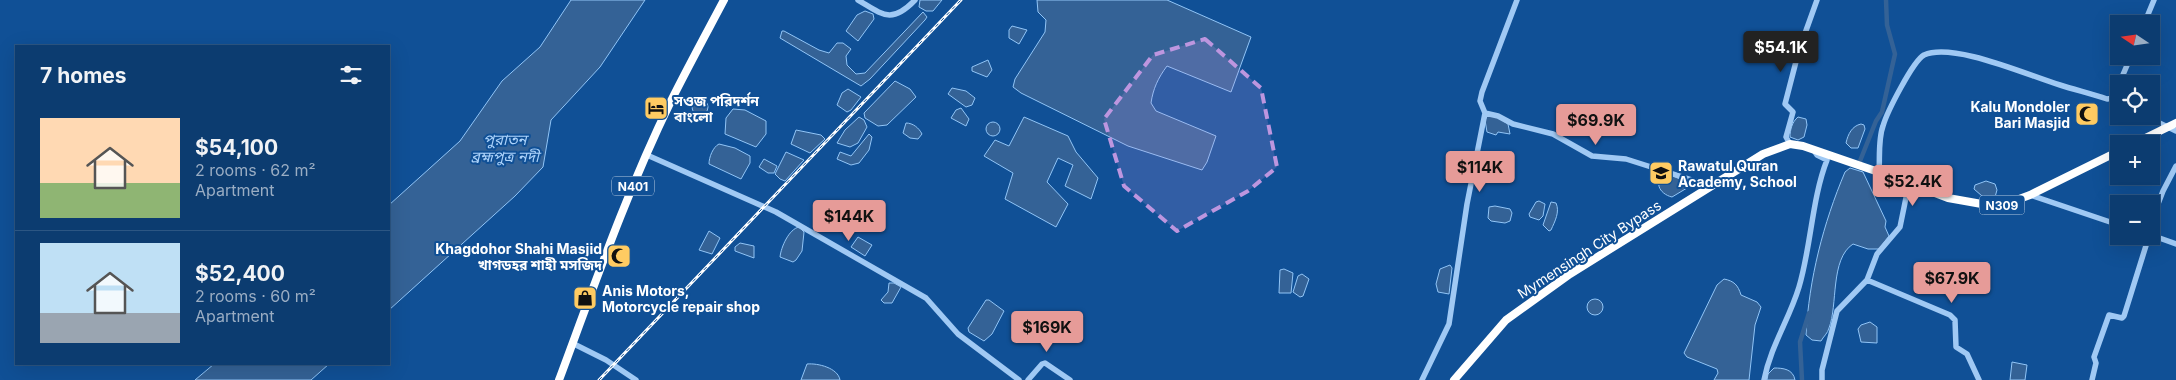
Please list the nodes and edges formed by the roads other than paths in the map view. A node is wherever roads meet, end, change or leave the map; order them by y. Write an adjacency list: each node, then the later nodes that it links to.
1 (724, 0): 17 (highway, N401)
2 (858, 0): 3 (street)
3 (915, 0)
4 (1518, 0): 9 (street)
5 (1817, 0): 15 (street)
6 (2154, 0): 7 (street)
7 (2148, 15)
8 (2110, 100): 20 (street)
9 (1485, 113): 22 (street); 36 (street)
10 (2176, 123): 12 (highway)
11 (2160, 124): 12 (street)
12 (2167, 127): 13 (street); 14 (highway)
13 (2176, 131)
14 (2151, 135)
15 (1790, 144): 16 (highway); 22 (highway, Mymensingh City Bypass)
16 (1813, 149): 20 (highway); 38 (street)
17 (647, 154): 30 (highway, N401); 33 (street)
18 (2110, 155): 23 (highway, N309)
19 (2176, 166): 24 (street)
20 (1879, 172): 21 (highway, N309)
21 (1909, 183): 23 (highway, N309); 29 (street)
22 (1711, 186): 37 (highway, Mymensingh City Bypass)
23 (2030, 195): 25 (street)
24 (2160, 200)
25 (2110, 222)
26 (2160, 239): 27 (street)
27 (2176, 244)
28 (2147, 245): 41 (street)
29 (1867, 280): 39 (street); 40 (street)
30 (572, 344): 31 (highway, N401); 32 (street)
31 (559, 380)
32 (636, 380)
33 (1019, 380)
34 (1028, 380): 35 (street)
35 (1070, 380)
36 (1422, 380)
37 (1454, 380)
38 (1764, 380)
39 (1822, 380)
40 (1979, 380)
41 (2092, 380)

